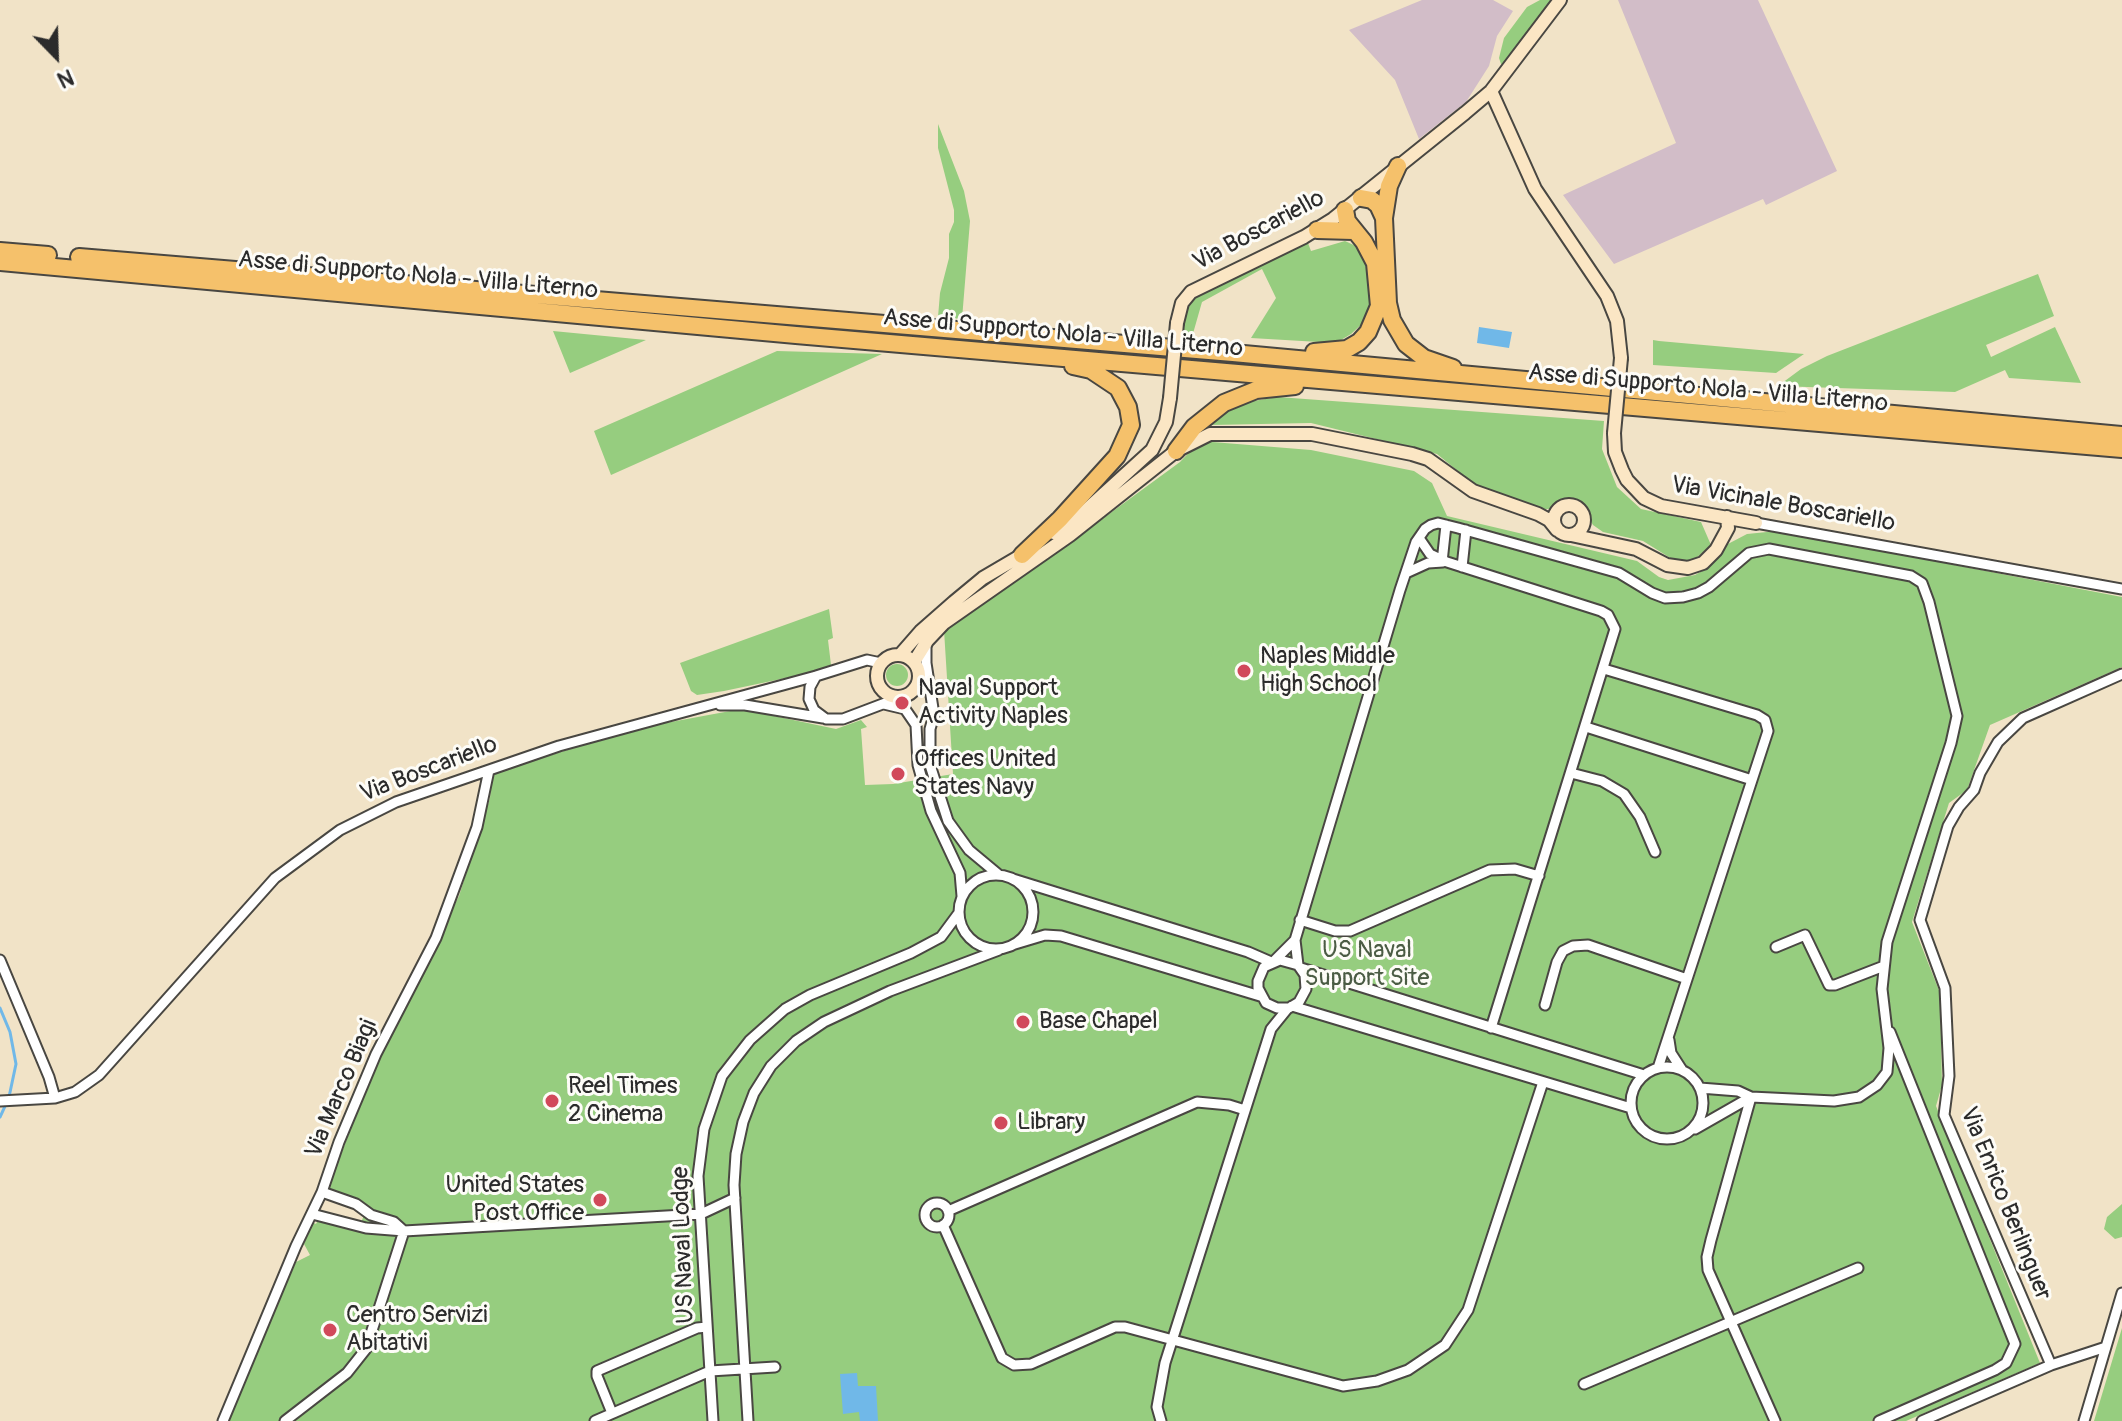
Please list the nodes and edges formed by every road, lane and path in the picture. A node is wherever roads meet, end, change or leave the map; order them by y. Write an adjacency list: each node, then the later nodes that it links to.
1 (1560, 0): 2 (street, Via Boscariello)
2 (1491, 91): 3 (street, Via Boscariello); 18 (street, Via Vicinale Boscariello, bridge)
3 (1398, 166): 4 (street, Via Boscariello); 6 (highway)
4 (1361, 198): 5 (street, Via Boscariello); 6 (highway)
5 (1345, 210): 7 (street, Via Boscariello); 8 (highway)
6 (1384, 218): 13 (highway)
7 (1317, 230): 8 (highway); 26 (street, Via Boscariello, bridge)
8 (1353, 231): 12 (highway)
9 (0, 251): 12 (highway, Asse di Supporto Nola - Villa Literno)
10 (0, 262): 11 (highway, Asse di Supporto Nola - Villa Literno)
11 (1001, 353): 14 (highway, Asse di Supporto Nola - Villa Literno); 26 (highway)
12 (1233, 353): 13 (highway, Asse di Supporto Nola - Villa Literno)
13 (1509, 380): 15 (highway, Asse di Supporto Nola - Villa Literno)
14 (1390, 386): 16 (highway, Asse di Supporto Nola - Villa Literno); 17 (highway)
15 (2122, 435)
16 (2122, 449)
17 (1176, 451): 22 (street); 31 (street)
18 (1727, 517): 19 (street, Via Vicinale Boscariello); 25 (street)
19 (1756, 523): 25 (street); 30 (street, Via Vicinale Boscariello)
20 (1446, 525): 21 (street); 24 (street); 27 (street)
21 (1466, 530): 28 (street); 61 (street)
22 (1557, 530): 23 (street); 23 (street)
23 (1571, 535): 25 (street)
24 (1419, 538): 27 (street); 29 (street)
25 (1719, 542)
26 (1022, 555): 32 (street, Via Boscariello)
27 (1444, 561): 28 (street); 29 (street)
28 (1462, 567): 35 (street)
29 (1406, 573): 54 (street)
30 (2122, 589)
31 (927, 641): 33 (street); 39 (street)
32 (900, 655): 33 (street); 34 (street)
33 (914, 662): 38 (street)
34 (881, 663): 37 (street, Via Boscariello); 40 (street)
35 (1604, 669): 44 (street); 47 (street)
36 (2122, 674): 95 (street, Via Enrico Berlinguer)
37 (816, 676): 42 (street, Via Boscariello); 43 (street)
38 (917, 685): 39 (street); 40 (street)
39 (930, 691): 49 (street)
40 (901, 697): 41 (street)
41 (884, 704): 43 (street); 52 (street)
42 (704, 705): 43 (street, Via Boscariello); 45 (street, Via Boscariello)
43 (826, 719)
44 (1586, 727): 46 (street); 47 (street)
45 (489, 770): 77 (street, Via Boscariello); 82 (street, Via Marco Biagi)
46 (1571, 773): 48 (street); 50 (street)
47 (1752, 780): 63 (street)
48 (1655, 852)
49 (999, 875): 51 (street); 52 (street)
50 (1539, 876): 54 (street); 68 (street)
51 (1013, 879): 56 (street); 60 (street)
52 (962, 897): 53 (street)
53 (958, 914): 58 (street); 86 (street, US Naval Lodge)
54 (1300, 920): 55 (street)
55 (1295, 940): 60 (street); 62 (street)
56 (1015, 944): 58 (street); 64 (street)
57 (1776, 947): 61 (street)
58 (999, 950): 83 (street)
59 (0, 960): 77 (street)
60 (1272, 962): 62 (street); 64 (street)
61 (1884, 966): 67 (street)
62 (1300, 967): 66 (street); 68 (street)
63 (1687, 979): 65 (street); 70 (street)
64 (1263, 999): 66 (street); 69 (street)
65 (1545, 1005)
66 (1291, 1007): 69 (street); 74 (street)
67 (1887, 1026): 76 (street); 108 (street)
68 (1491, 1028): 73 (street)
69 (1271, 1029): 80 (street)
70 (1668, 1037): 71 (street); 72 (street)
71 (1658, 1068): 72 (street); 73 (street)
72 (1682, 1070): 75 (street)
73 (1644, 1075): 79 (street)
74 (1543, 1082): 79 (street); 93 (street)
75 (1700, 1088): 76 (street); 81 (street)
76 (1751, 1097): 81 (street); 91 (street)
77 (55, 1098): 78 (street, Via Boscariello)
78 (0, 1101)
79 (1631, 1108): 81 (street)
80 (1245, 1110): 84 (street); 93 (street)
81 (1685, 1134)
82 (322, 1192): 85 (street, Via Marco Biagi); 88 (street)
83 (735, 1198): 86 (street); 97 (street)
84 (948, 1211): 87 (street); 87 (street)
85 (312, 1214): 88 (street); 101 (street, Via Marco Biagi)
86 (701, 1214): 88 (street); 92 (street, US Naval Lodge)
87 (943, 1225): 93 (street)
88 (404, 1231): 102 (street)
89 (1858, 1268): 91 (street)
90 (2122, 1293): 94 (street)
91 (1731, 1322): 99 (street); 107 (street)
92 (707, 1327): 98 (street, US Naval Lodge); 100 (street)
93 (1173, 1338): 106 (street)
94 (2106, 1347): 95 (street); 110 (street)
95 (2051, 1365): 109 (street)
96 (775, 1367): 97 (street)
97 (745, 1369): 98 (street); 105 (street)
98 (710, 1371): 100 (street); 104 (street, US Naval Lodge)
99 (1584, 1384)
100 (612, 1413): 103 (street)
101 (223, 1421)
102 (285, 1421)
103 (595, 1421)
104 (713, 1421)
105 (748, 1421)
106 (1161, 1421)
107 (1775, 1421)
108 (1879, 1421)
109 (1922, 1421)
110 (2084, 1421)

